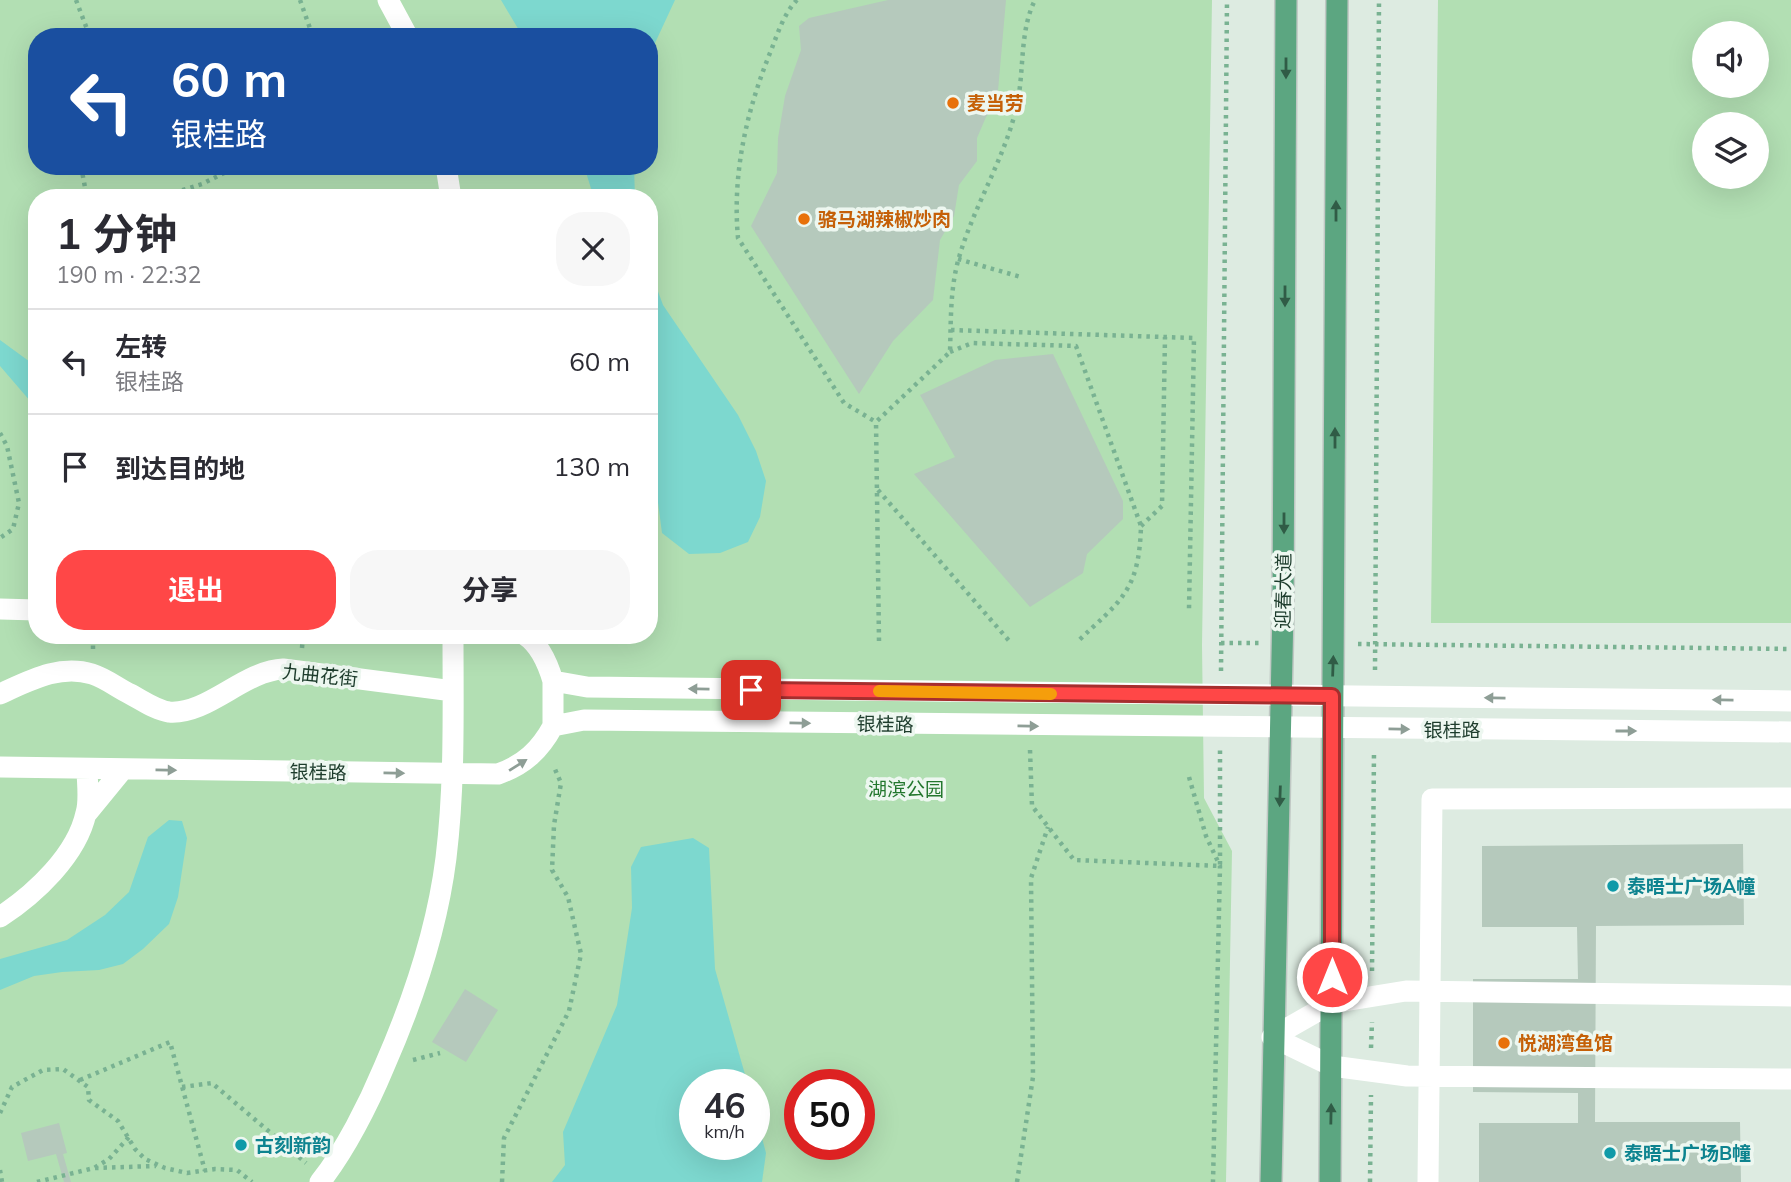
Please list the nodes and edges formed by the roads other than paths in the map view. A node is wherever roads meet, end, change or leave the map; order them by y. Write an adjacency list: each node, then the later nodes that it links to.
1 (388, 0): 4 (street)
2 (1286, 0): 12 (main road, 迎春大道, one-way to 12)
3 (1337, 0): 13 (main road, one-way to 3)
4 (403, 28)
5 (0, 609): 6 (street)
6 (28, 610)
7 (453, 644): 10 (street)
8 (534, 644): 9 (street)
9 (553, 681): 12 (street, 银桂路, one-way to 9); 18 (street)
10 (453, 691): 11 (street, 九曲花街); 22 (street)
11 (0, 694)
12 (1282, 696): 13 (street, 银桂路); 15 (main road, 迎春大道)
13 (1332, 696): 14 (street, 银桂路, one-way to 13); 16 (main road)
14 (1791, 701)
15 (1282, 728): 16 (street, 银桂路); 18 (street, 银桂路, one-way to 15); 29 (main road, 迎春大道, one-way to 29)
16 (1332, 729): 17 (street, 银桂路, one-way to 17); 28 (main road)
17 (1791, 732)
18 (548, 735): 22 (street, 银桂路, one-way to 18)
19 (0, 766): 20 (street, 银桂路)
20 (87, 769): 21 (street, 银桂路); 24 (street)
21 (122, 769): 22 (street, 银桂路, one-way to 22); 24 (street)
22 (452, 774): 33 (street)
23 (1791, 798): 26 (street)
24 (87, 813): 25 (street)
25 (0, 917)
26 (1430, 992): 27 (street); 28 (street); 31 (street)
27 (1791, 996)
28 (1332, 1003): 29 (street); 30 (main road)
29 (1272, 1037): 30 (street); 34 (main road, 迎春大道)
30 (1332, 1066): 31 (street); 35 (main road, one-way to 30)
31 (1429, 1076): 32 (street); 36 (street)
32 (1791, 1079)
33 (321, 1180)
34 (1271, 1182)
35 (1330, 1182)
36 (1428, 1182)

